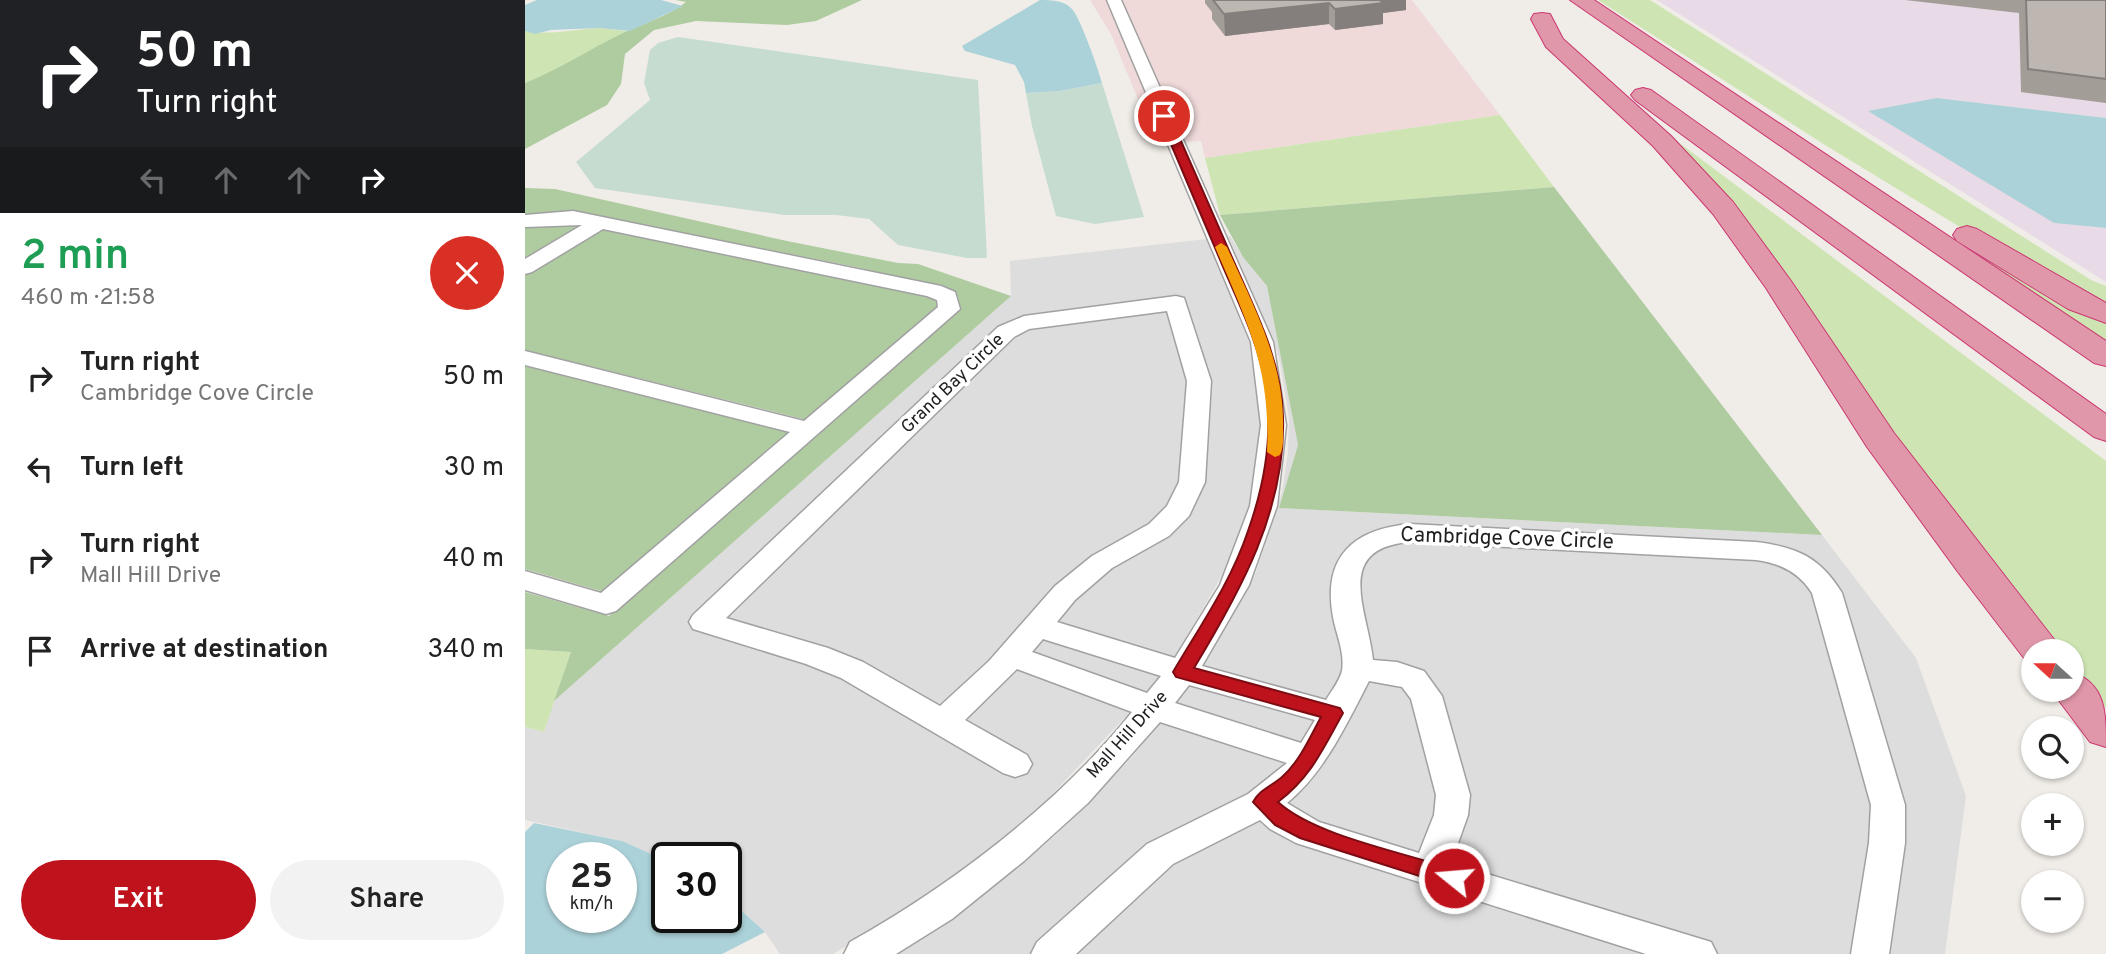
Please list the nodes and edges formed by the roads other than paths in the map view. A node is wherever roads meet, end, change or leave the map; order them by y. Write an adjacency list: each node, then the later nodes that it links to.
1 (1114, 0): 17 (street, Mall Hill Drive)
2 (1580, 0): 3 (highway)
3 (1609, 20): 7 (highway); 8 (highway)
4 (525, 221): 5 (street)
5 (600, 222): 6 (street); 10 (street)
6 (525, 268)
7 (2106, 314)
8 (2106, 356)
9 (525, 358): 10 (street)
10 (810, 429): 12 (street)
11 (2106, 430): 14 (highway)
12 (525, 580)
13 (1038, 627): 15 (street, Grand Bay Circle); 17 (street); 21 (street, Grand Bay Circle)
14 (2032, 639)
15 (1012, 656): 19 (street); 21 (street, Grand Bay Circle)
16 (1358, 668): 20 (street); 26 (street); 30 (street, Cambridge Cove Circle)
17 (1182, 672): 19 (street, Mall Hill Drive); 20 (street)
18 (2083, 702): 22 (highway)
19 (1153, 708): 23 (street); 27 (street, Mall Hill Drive)
20 (1333, 713): 23 (street)
21 (942, 722): 24 (street, Grand Bay Circle)
22 (2106, 730)
23 (1307, 757): 25 (street)
24 (1015, 764)
25 (1263, 802): 26 (street); 28 (street)
26 (1430, 871): 29 (street)
27 (863, 954)
28 (1051, 954)
29 (1698, 954)
30 (1870, 954)

